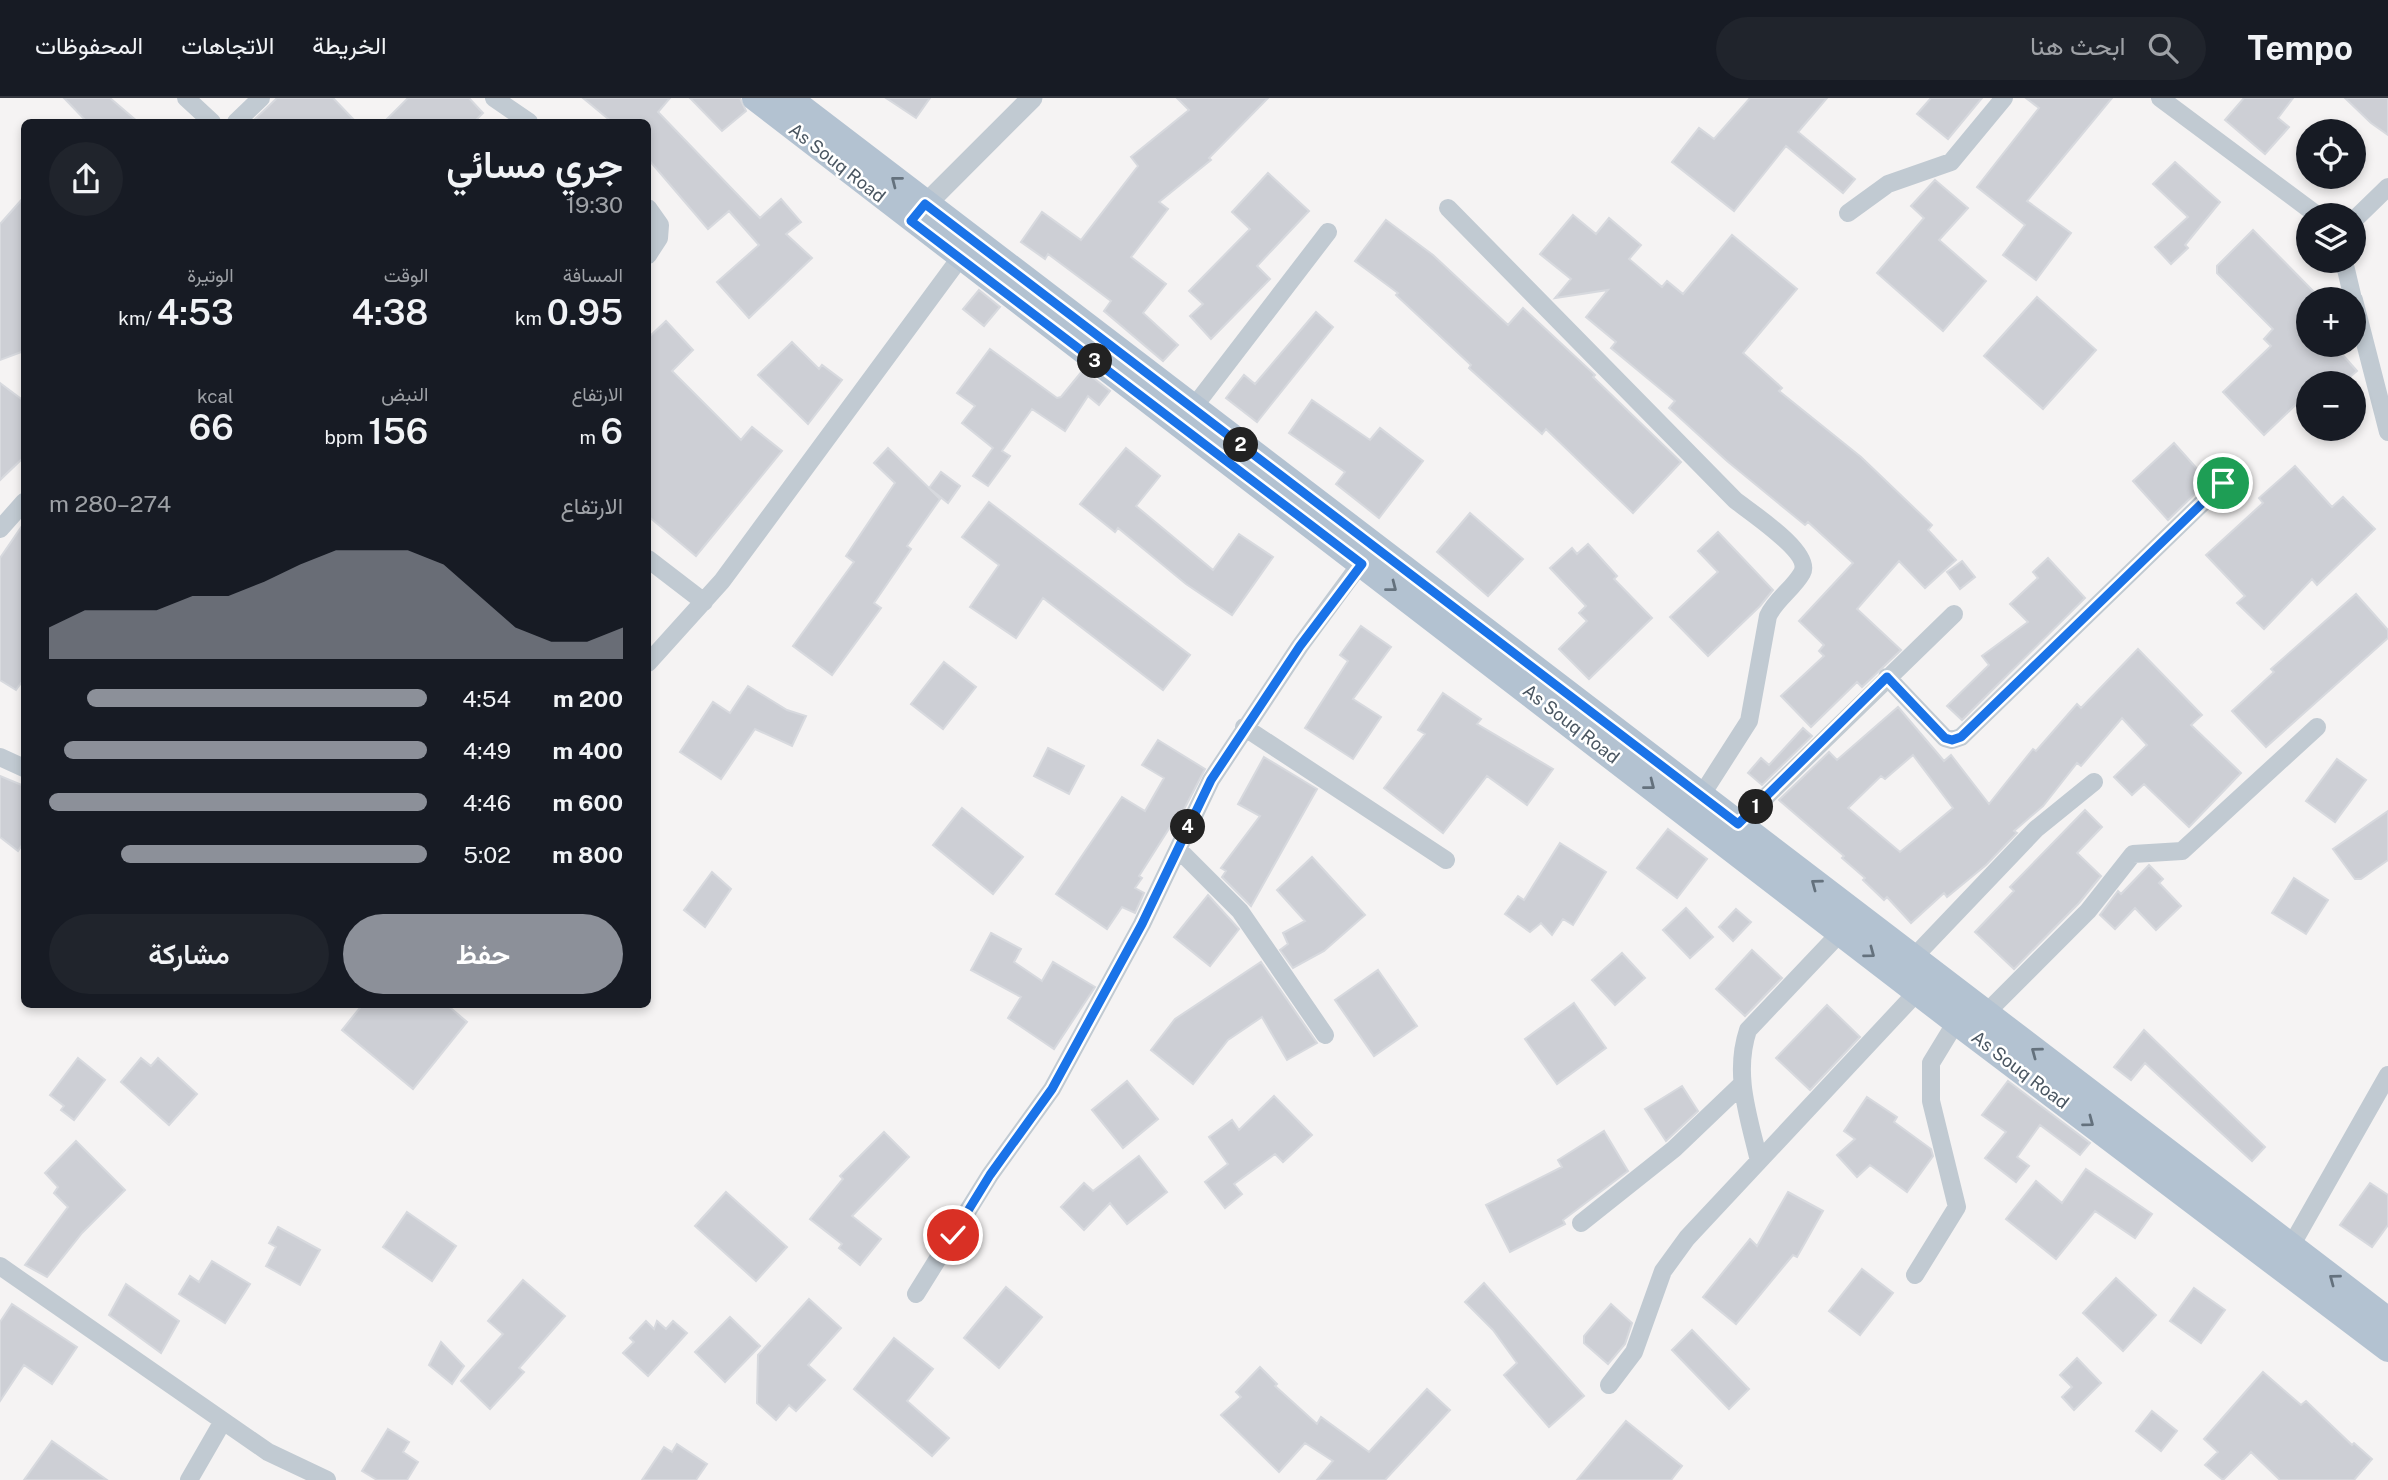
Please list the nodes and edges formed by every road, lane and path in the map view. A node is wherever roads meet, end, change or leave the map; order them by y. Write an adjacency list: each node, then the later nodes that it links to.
1 (186, 98): 9 (street)
2 (261, 98): 10 (street)
3 (494, 98): 11 (street)
4 (755, 98): 17 (main road, As Souq Road)
5 (789, 98): 17 (main road, As Souq Road, one-way to 5)
6 (1032, 98): 17 (street)
7 (2004, 98): 18 (street)
8 (2160, 98): 13 (street)
9 (209, 119)
10 (239, 119)
11 (524, 119)
12 (2388, 187): 15 (street)
13 (2301, 203)
14 (1448, 208): 39 (street)
15 (2366, 208)
16 (651, 212): 20 (street)
17 (918, 212): 21 (main road, As Souq Road); 23 (main road, As Souq Road)
18 (1848, 213)
19 (1328, 232): 23 (street)
20 (651, 250)
21 (960, 258): 29 (main road, As Souq Road); 30 (street)
22 (2366, 347): 24 (street)
23 (1193, 408): 39 (main road, As Souq Road)
24 (2388, 432)
25 (2223, 483): 33 (street)
26 (21, 505): 27 (street)
27 (0, 528)
28 (651, 561): 30 (street)
29 (1362, 564): 34 (street); 43 (main road, As Souq Road, one-way to 43)
30 (704, 602): 32 (street)
31 (1954, 614): 33 (street)
32 (651, 660)
33 (1887, 677): 40 (street)
34 (1244, 727): 41 (street); 42 (street)
35 (2317, 727): 46 (street)
36 (0, 757): 37 (street)
37 (21, 767)
38 (2094, 782): 44 (street)
39 (1700, 796): 40 (main road, As Souq Road)
40 (1738, 824): 44 (main road, As Souq Road, one-way to 40)
41 (1178, 849): 48 (street); 56 (street)
42 (1446, 860)
43 (1841, 932): 45 (main road, As Souq Road, one-way to 45); 50 (street)
44 (1913, 958): 46 (main road, As Souq Road)
45 (1919, 990): 47 (main road, As Souq Road); 51 (street)
46 (1986, 1013): 53 (main road, As Souq Road, one-way to 46)
47 (1956, 1022): 55 (street); 58 (main road, As Souq Road, one-way to 58)
48 (1325, 1035)
49 (2388, 1075): 53 (street)
50 (1741, 1085): 51 (street); 52 (street)
51 (1759, 1161): 59 (street)
52 (1581, 1223)
53 (2291, 1247): 57 (main road, As Souq Road, one-way to 53)
54 (0, 1266): 60 (street)
55 (1914, 1275)
56 (916, 1294)
57 (2388, 1320)
58 (2388, 1349)
59 (1609, 1385)
60 (223, 1421): 61 (street); 62 (street)
61 (189, 1480)
62 (327, 1480)

